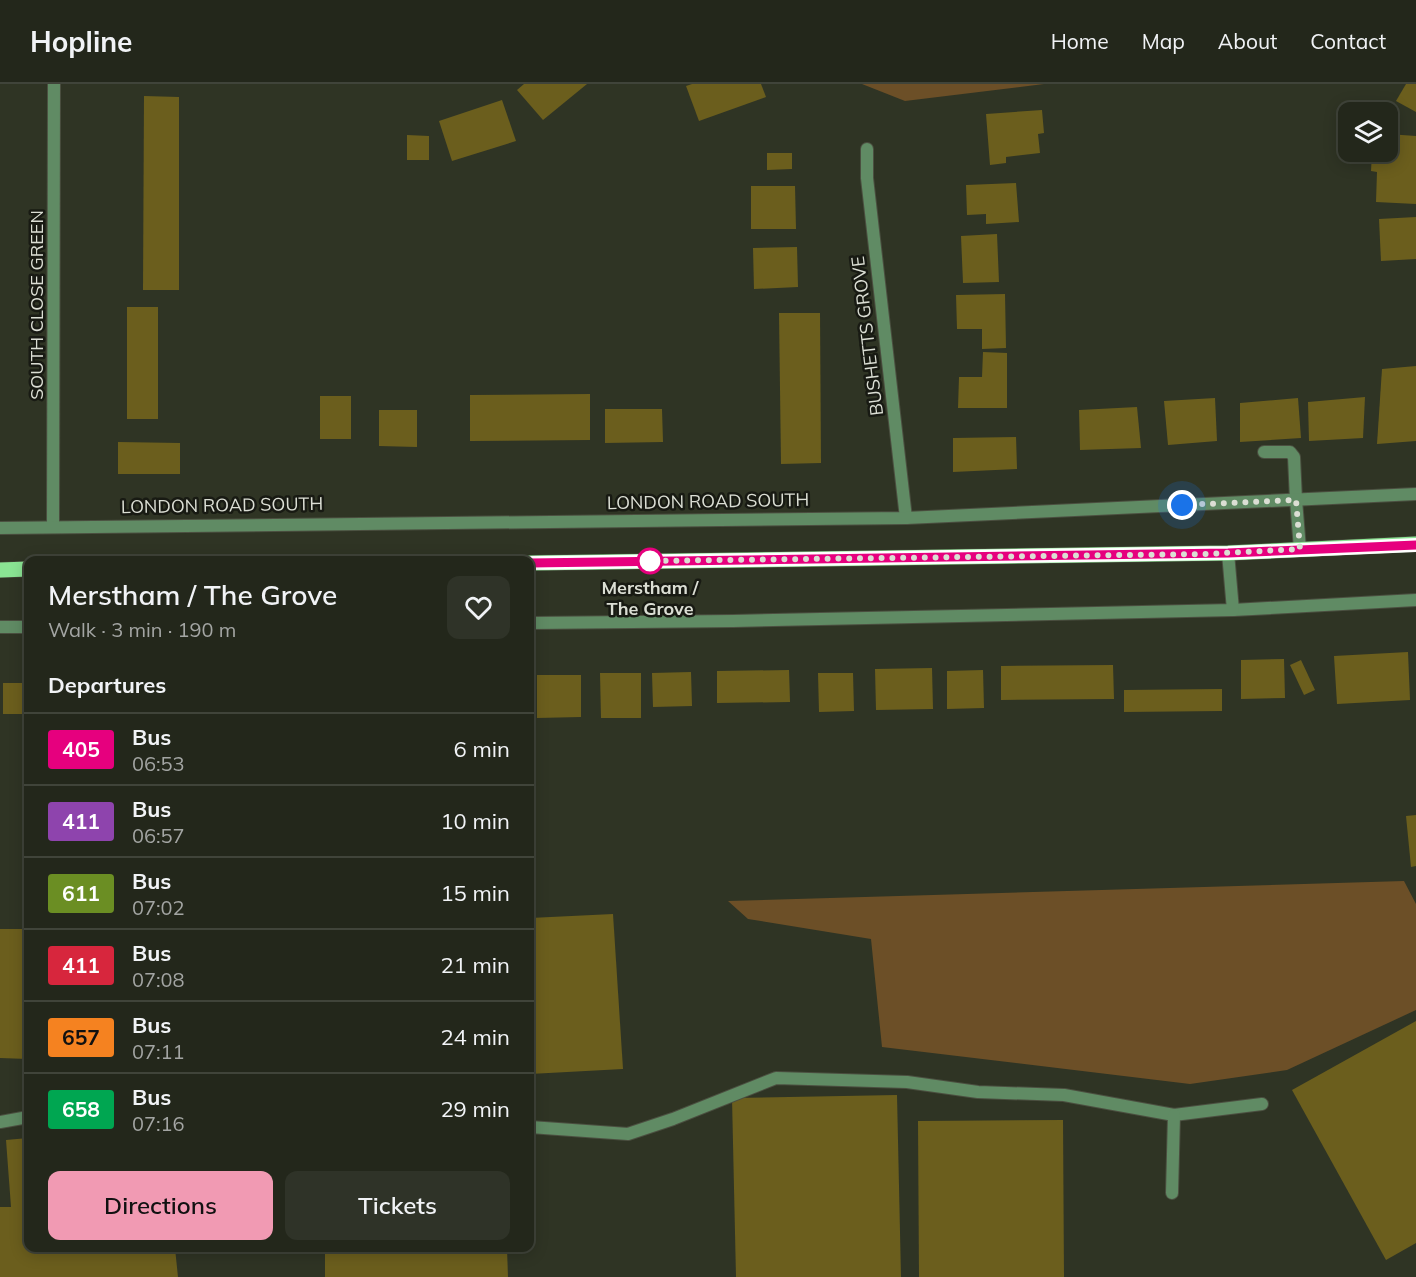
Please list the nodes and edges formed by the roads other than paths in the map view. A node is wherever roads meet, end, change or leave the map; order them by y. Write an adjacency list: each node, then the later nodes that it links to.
1 (54, 84): 7 (street, SOUTH CLOSE GREEN)
2 (867, 149): 6 (street, BUSHETTS GROVE)
3 (1264, 452): 5 (street)
4 (1416, 494): 5 (street, LONDON ROAD SOUTH)
5 (1296, 500): 6 (street, LONDON ROAD SOUTH); 10 (street)
6 (906, 518): 7 (street, LONDON ROAD SOUTH)
7 (53, 526): 8 (street, LONDON ROAD SOUTH)
8 (0, 528)
9 (1416, 544): 10 (main road)
10 (1300, 549): 11 (main road)
11 (1228, 553): 12 (main road); 16 (street)
12 (534, 563)
13 (24, 569): 14 (main road)
14 (0, 570)
15 (1416, 600): 16 (street)
16 (1233, 610): 17 (street)
17 (534, 623)
18 (0, 627): 19 (street)
19 (24, 627)
20 (1262, 1104): 21 (street)
21 (1174, 1115): 24 (street); 25 (street)
22 (24, 1119): 23 (street)
23 (0, 1122)
24 (534, 1127)
25 (1172, 1193)

